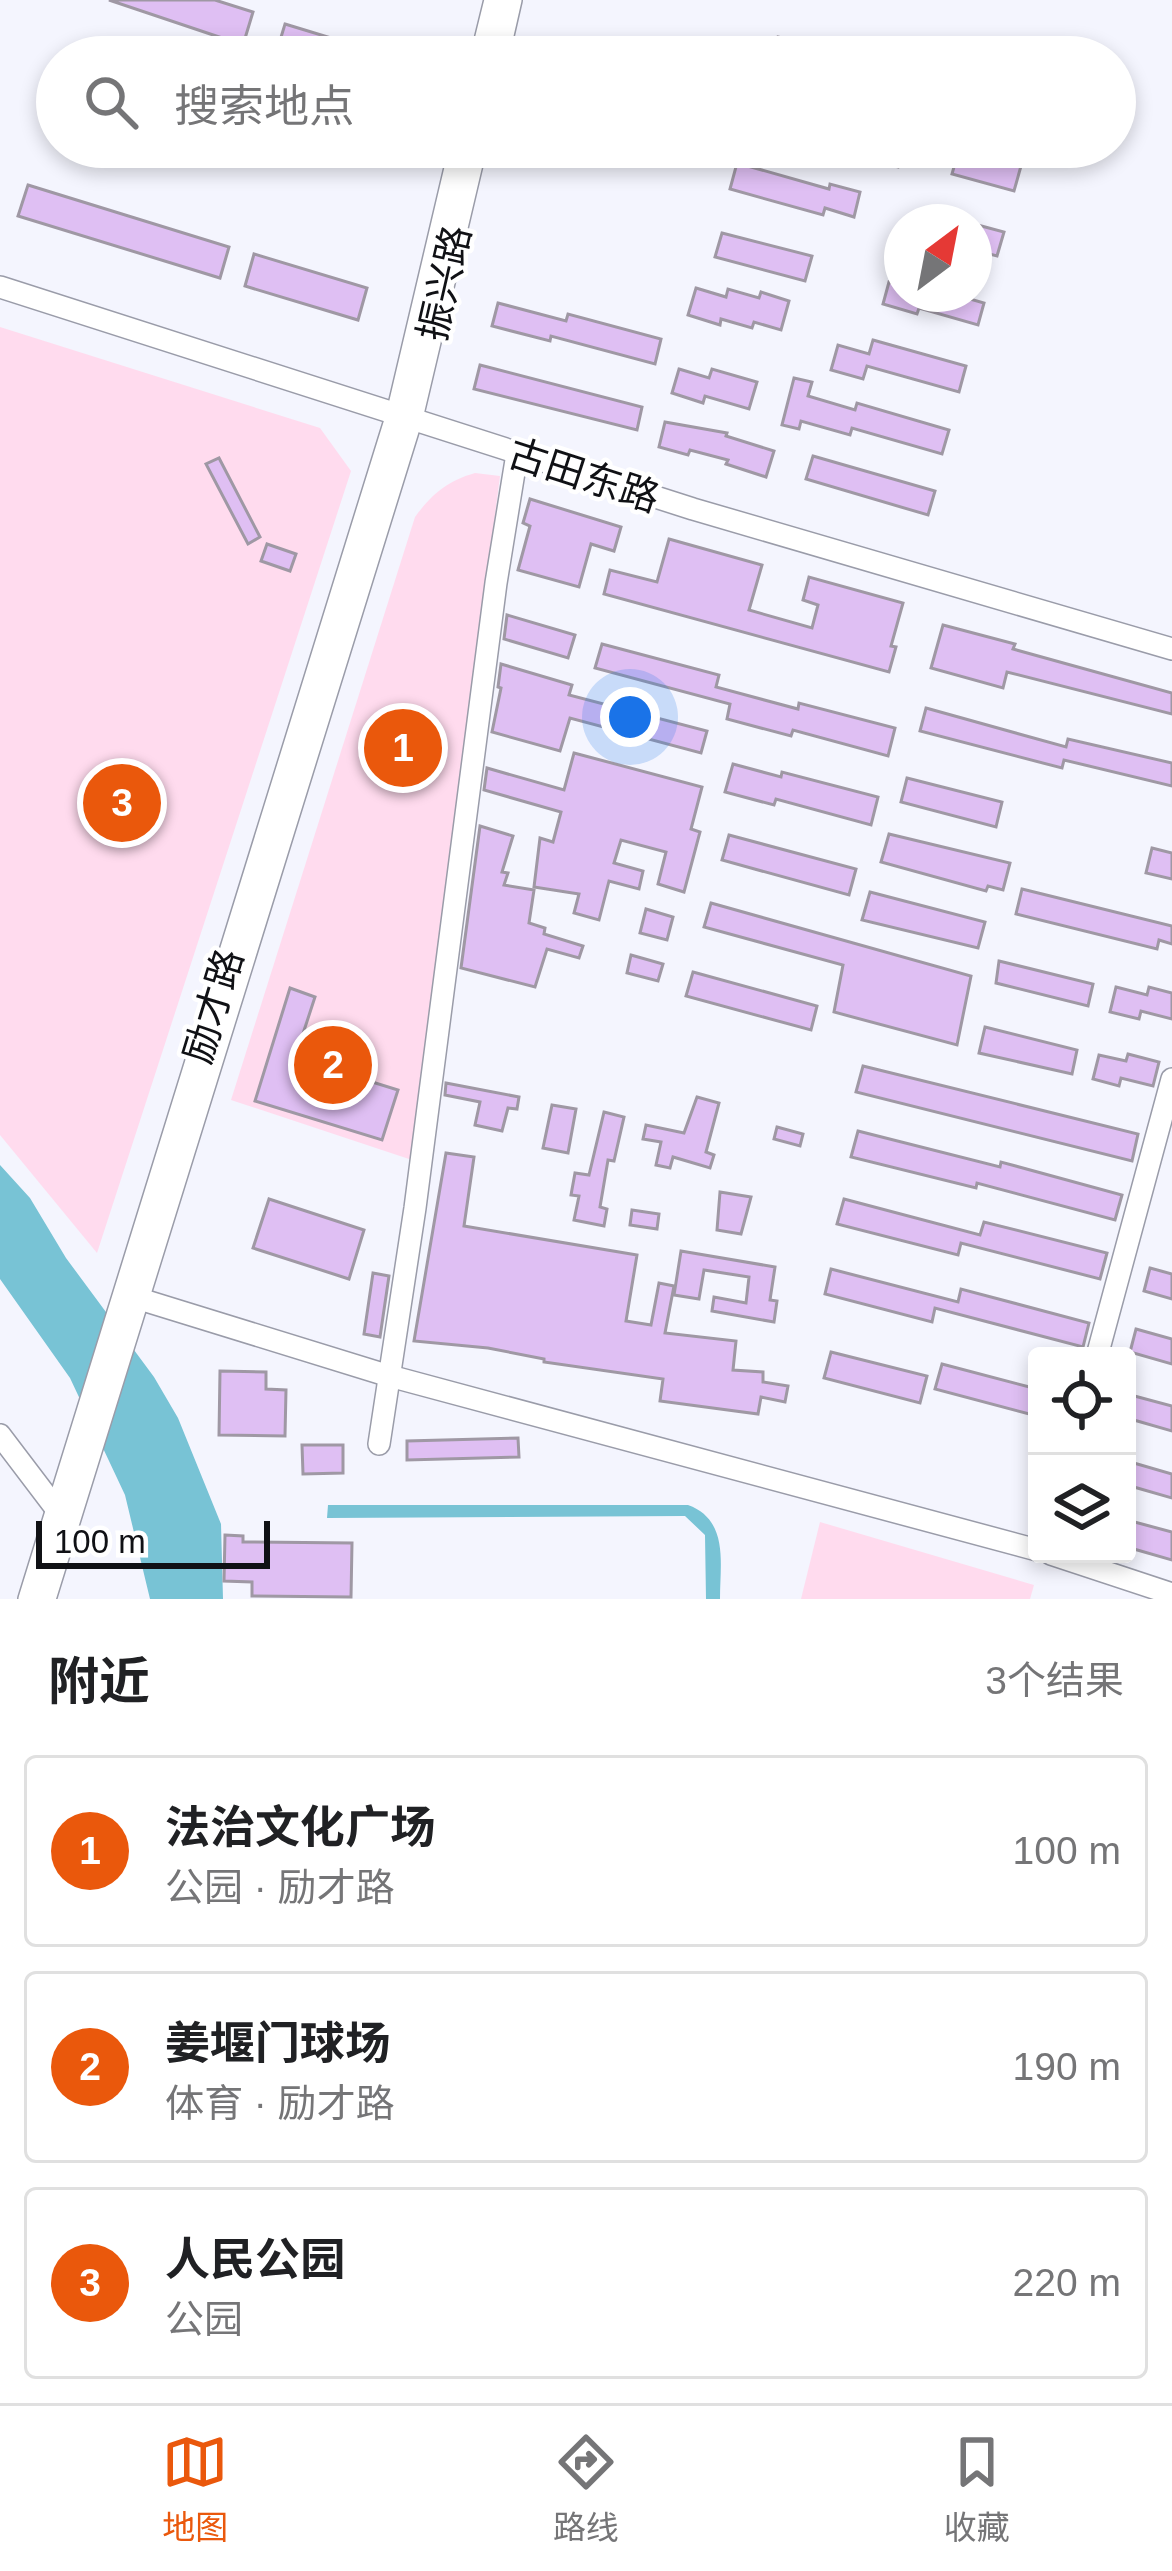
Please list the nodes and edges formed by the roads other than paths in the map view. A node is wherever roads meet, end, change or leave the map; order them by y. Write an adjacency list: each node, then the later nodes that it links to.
1 (495, 0): 3 (street)
2 (511, 0): 4 (street)
3 (486, 36)
4 (502, 36)
5 (456, 168): 8 (street, 振兴路)
6 (470, 168): 8 (street, 振兴路)
7 (6, 289): 8 (street, 古田东路)
8 (404, 416): 9 (street, 古田东路); 12 (street, 励才路)
9 (517, 454): 10 (street, 古田东路); 14 (street)
10 (1172, 650)
11 (1172, 1079): 13 (street)
12 (128, 1309): 14 (street); 17 (street, 励才路); 22 (street, 励才路)
13 (1099, 1347)
14 (386, 1375): 16 (street); 18 (street)
15 (0, 1435): 17 (street)
16 (379, 1444)
17 (57, 1510): 21 (street, 励才路)
18 (1028, 1548)
19 (1078, 1563): 20 (street)
20 (1172, 1594)
21 (29, 1599)
22 (45, 1599)

